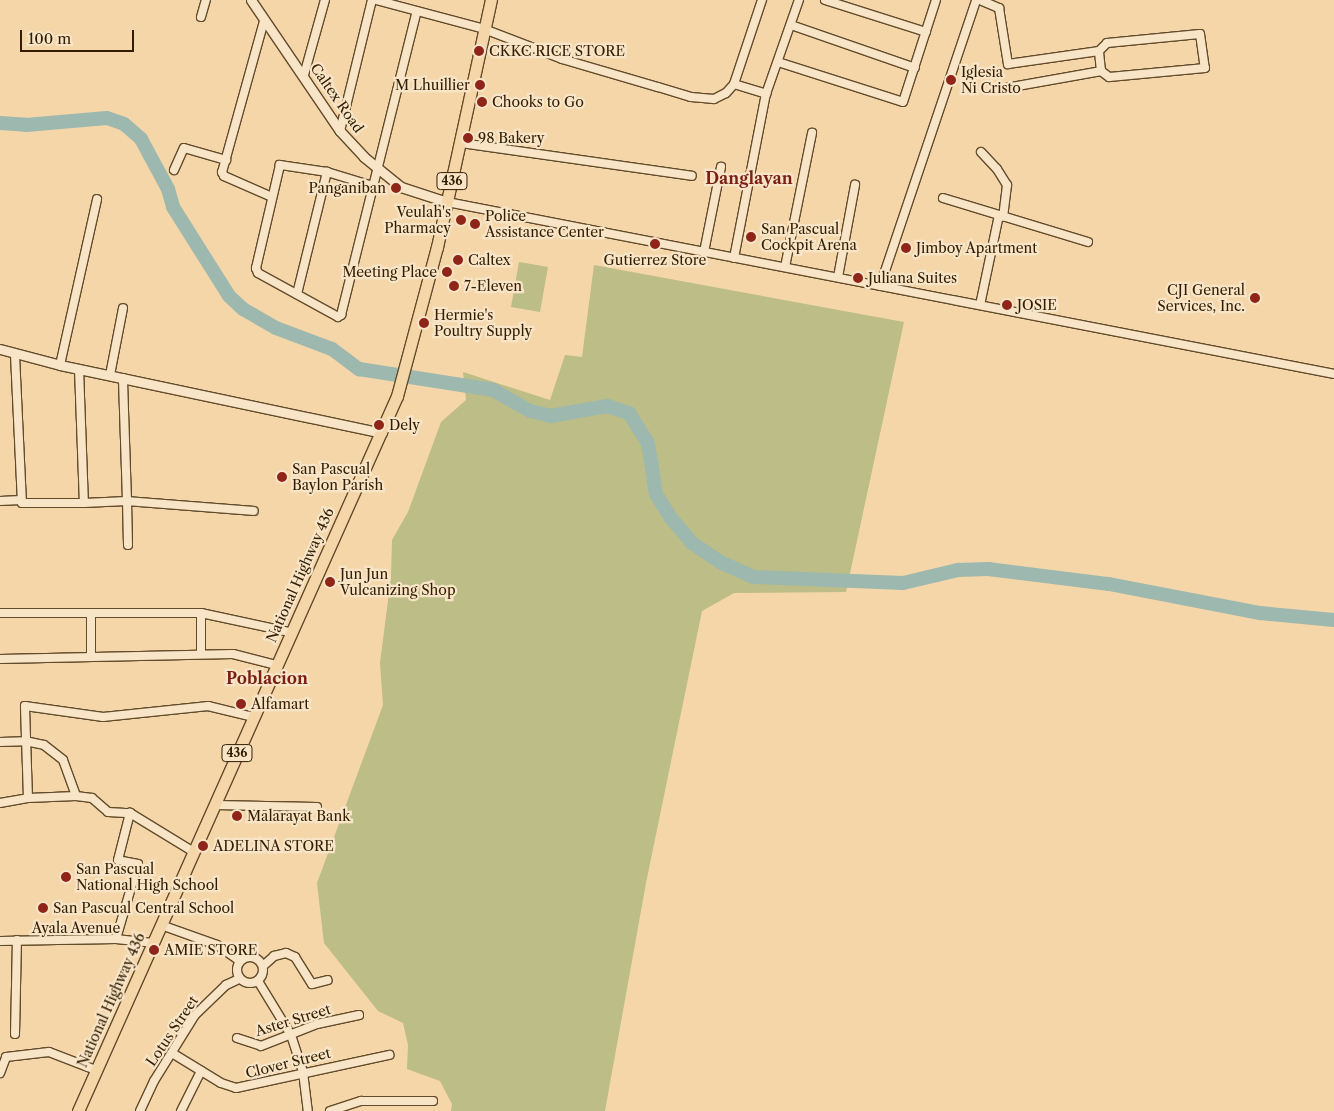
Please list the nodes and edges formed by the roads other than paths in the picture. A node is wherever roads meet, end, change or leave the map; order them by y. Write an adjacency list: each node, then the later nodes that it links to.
1 (206, 0): 14 (street)
2 (251, 0): 15 (street, Caltex Road)
3 (325, 0): 23 (street)
4 (372, 0): 27 (street)
5 (376, 0): 13 (street)
6 (491, 0): 17 (main road, National Highway 436 / 436)
7 (762, 0): 24 (street)
8 (799, 0): 16 (street)
9 (825, 0): 18 (street)
10 (936, 0): 18 (street)
11 (976, 0): 49 (street)
12 (980, 0): 19 (street)
13 (417, 11): 17 (street); 33 (street)
14 (201, 17)
15 (264, 21): 23 (street, Caltex Road); 31 (street)
16 (791, 25): 20 (street); 21 (street)
17 (484, 30): 24 (street); 29 (main road, National Highway 436 / 436)
18 (926, 32): 21 (street)
19 (1099, 51): 22 (street); 22 (street)
20 (778, 62): 21 (street); 26 (street)
21 (915, 68)
22 (1101, 71): 25 (street)
23 (304, 75): 27 (street, Caltex Road)
24 (734, 84): 26 (street)
25 (1006, 88)
26 (766, 94): 46 (street)
27 (340, 131): 33 (street, Caltex Road)
28 (812, 133): 47 (street)
29 (461, 143): 36 (street); 42 (main road, National Highway 436 / 436)
30 (981, 152): 43 (street)
31 (226, 160): 34 (street); 39 (street)
32 (721, 166): 45 (street)
33 (377, 168): 38 (street); 42 (street, Caltex Road)
34 (174, 170)
35 (327, 172): 38 (street); 39 (street); 50 (street)
36 (692, 176)
37 (855, 185): 48 (street)
38 (372, 186): 50 (street)
39 (272, 197): 50 (street)
40 (943, 198): 43 (street)
41 (97, 199): 55 (street)
42 (447, 202): 45 (street); 60 (main road, National Highway 436 / 436)
43 (1001, 216): 44 (street); 51 (street)
44 (1088, 242)
45 (704, 252): 46 (street)
46 (734, 258): 47 (street)
47 (785, 266): 48 (street)
48 (838, 277): 49 (street)
49 (880, 286): 51 (street)
50 (297, 294)
51 (980, 305): 57 (street)
52 (123, 308): 58 (street)
53 (0, 349): 54 (street)
54 (15, 355): 55 (street); 61 (street)
55 (60, 365): 56 (street)
56 (79, 369): 58 (street); 64 (street)
57 (1334, 374)
58 (110, 375): 59 (street)
59 (124, 378): 60 (street); 63 (street)
60 (382, 433): 70 (main road, National Highway 436 / 436)
61 (21, 500): 62 (street); 64 (street)
62 (0, 501)
63 (127, 501): 64 (street); 65 (street); 66 (street)
64 (84, 503)
65 (254, 511)
66 (128, 545)
67 (0, 613): 68 (street)
68 (91, 613): 69 (street); 72 (street)
69 (201, 613): 70 (street); 71 (street)
70 (290, 632): 74 (main road, National Highway 436 / 436)
71 (201, 654): 72 (street); 74 (street)
72 (91, 655): 73 (street)
73 (0, 659)
74 (276, 665): 75 (main road, National Highway 436 / 436)
75 (253, 717): 76 (street); 81 (main road, National Highway 436 / 436)
76 (25, 741): 77 (street); 78 (street); 79 (street)
77 (0, 742)
78 (76, 796): 79 (street); 83 (street)
79 (28, 798): 80 (street)
80 (0, 803)
81 (215, 805): 82 (street); 84 (main road, National Highway 436 / 436)
82 (316, 806)
83 (130, 813): 84 (street); 86 (street)
84 (194, 852): 85 (main road, National Highway 436 / 436)
85 (161, 924): 89 (main road, National Highway 436 / 436); 90 (street)
86 (116, 939): 87 (street, Ayala Avenue); 89 (street, Ayala Avenue)
87 (17, 940): 88 (street, Ayala Avenue); 96 (street)
88 (0, 941)
89 (153, 943): 101 (main road, National Highway 436 / 436)
90 (240, 961): 91 (street); 92 (street)
91 (263, 966): 93 (street); 94 (street)
92 (239, 978): 94 (street); 99 (street, Lotus Street)
93 (328, 980)
94 (258, 981): 97 (street)
95 (359, 1015): 97 (street, Aster Street)
96 (15, 1034)
97 (291, 1035): 98 (street, Aster Street); 103 (street)
98 (237, 1038)
99 (172, 1053): 102 (street, Clover Street); 107 (street, Lotus Street)
100 (389, 1055): 103 (street, Clover Street)
101 (96, 1070): 104 (street); 106 (main road, National Highway 436 / 436)
102 (201, 1071): 103 (street, Clover Street); 108 (street)
103 (303, 1072): 109 (street)
104 (0, 1073)
105 (433, 1101): 110 (street)
106 (78, 1111)
107 (140, 1111)
108 (181, 1111)
109 (308, 1111)
110 (330, 1111)

